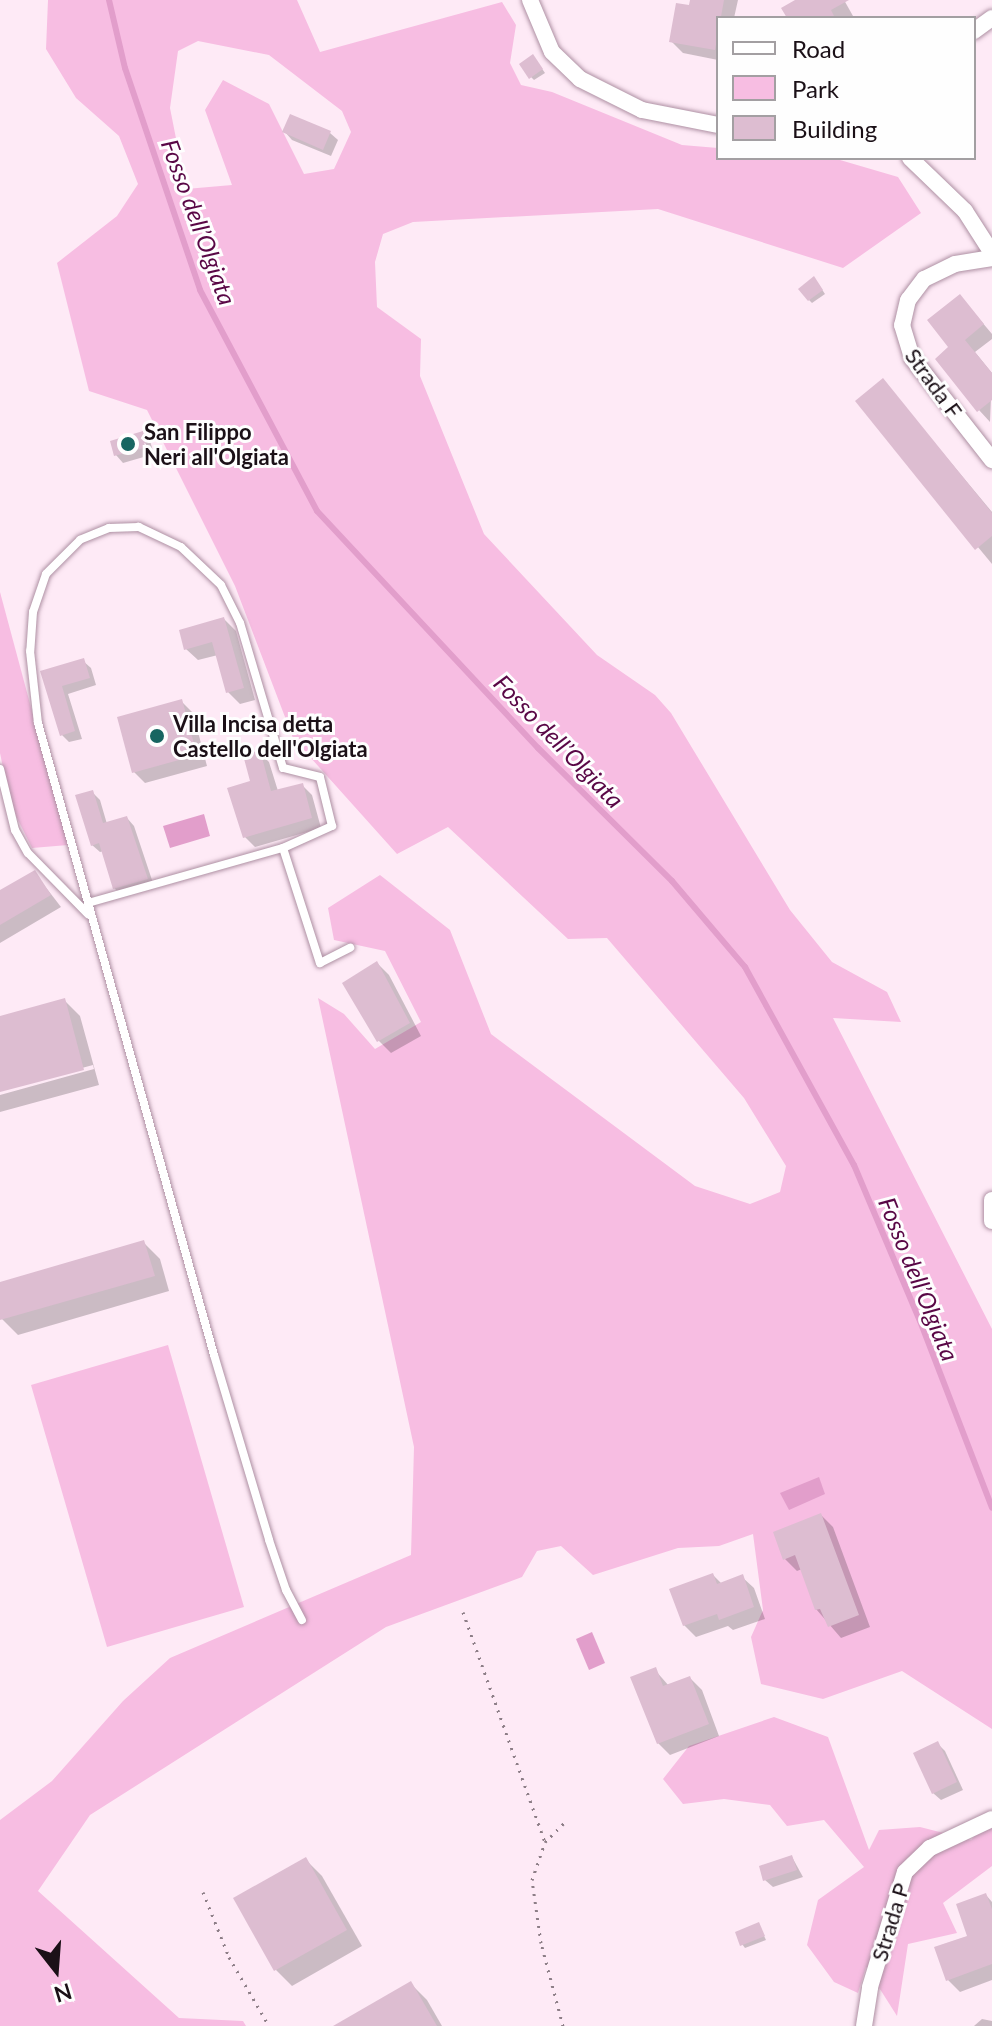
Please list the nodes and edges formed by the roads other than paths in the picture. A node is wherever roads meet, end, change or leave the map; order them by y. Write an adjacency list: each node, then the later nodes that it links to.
1 (530, 0): 2 (street)
2 (716, 125)
3 (912, 160): 4 (street, Strada F)
4 (992, 255): 5 (street, Strada F)
5 (992, 460)
6 (0, 769): 9 (lane)
7 (283, 848): 8 (lane); 8 (lane); 10 (lane)
8 (88, 903): 9 (lane)
9 (93, 921): 13 (lane)
10 (350, 948)
11 (992, 1200): 12 (street)
12 (992, 1221)
13 (302, 1620)
14 (992, 1819): 15 (street, Strada P)
15 (864, 2026)

